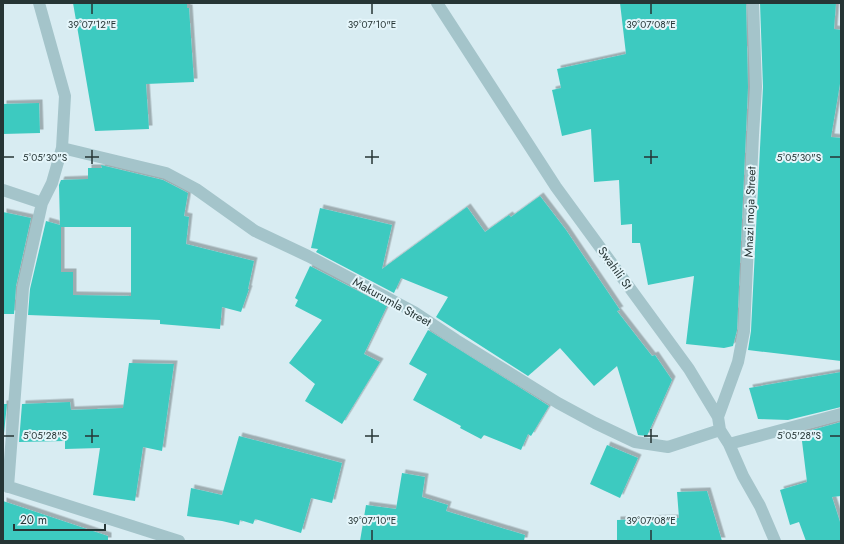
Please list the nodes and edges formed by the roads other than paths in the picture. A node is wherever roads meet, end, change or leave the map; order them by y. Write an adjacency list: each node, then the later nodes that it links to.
1 (39, 3): 4 (street)
2 (437, 3): 8 (street, Swahili St)
3 (753, 3): 8 (street, Mnazi moja Street)
4 (62, 148): 6 (street); 9 (street, Makurumla Street)
5 (3, 190): 6 (street)
6 (42, 203): 11 (street)
7 (841, 414): 10 (street)
8 (718, 417): 9 (street, Swahili St)
9 (720, 430): 10 (street, Swahili St)
10 (729, 444): 13 (street, Swahili St)
11 (5, 486): 12 (street)
12 (180, 541)
13 (775, 541)

